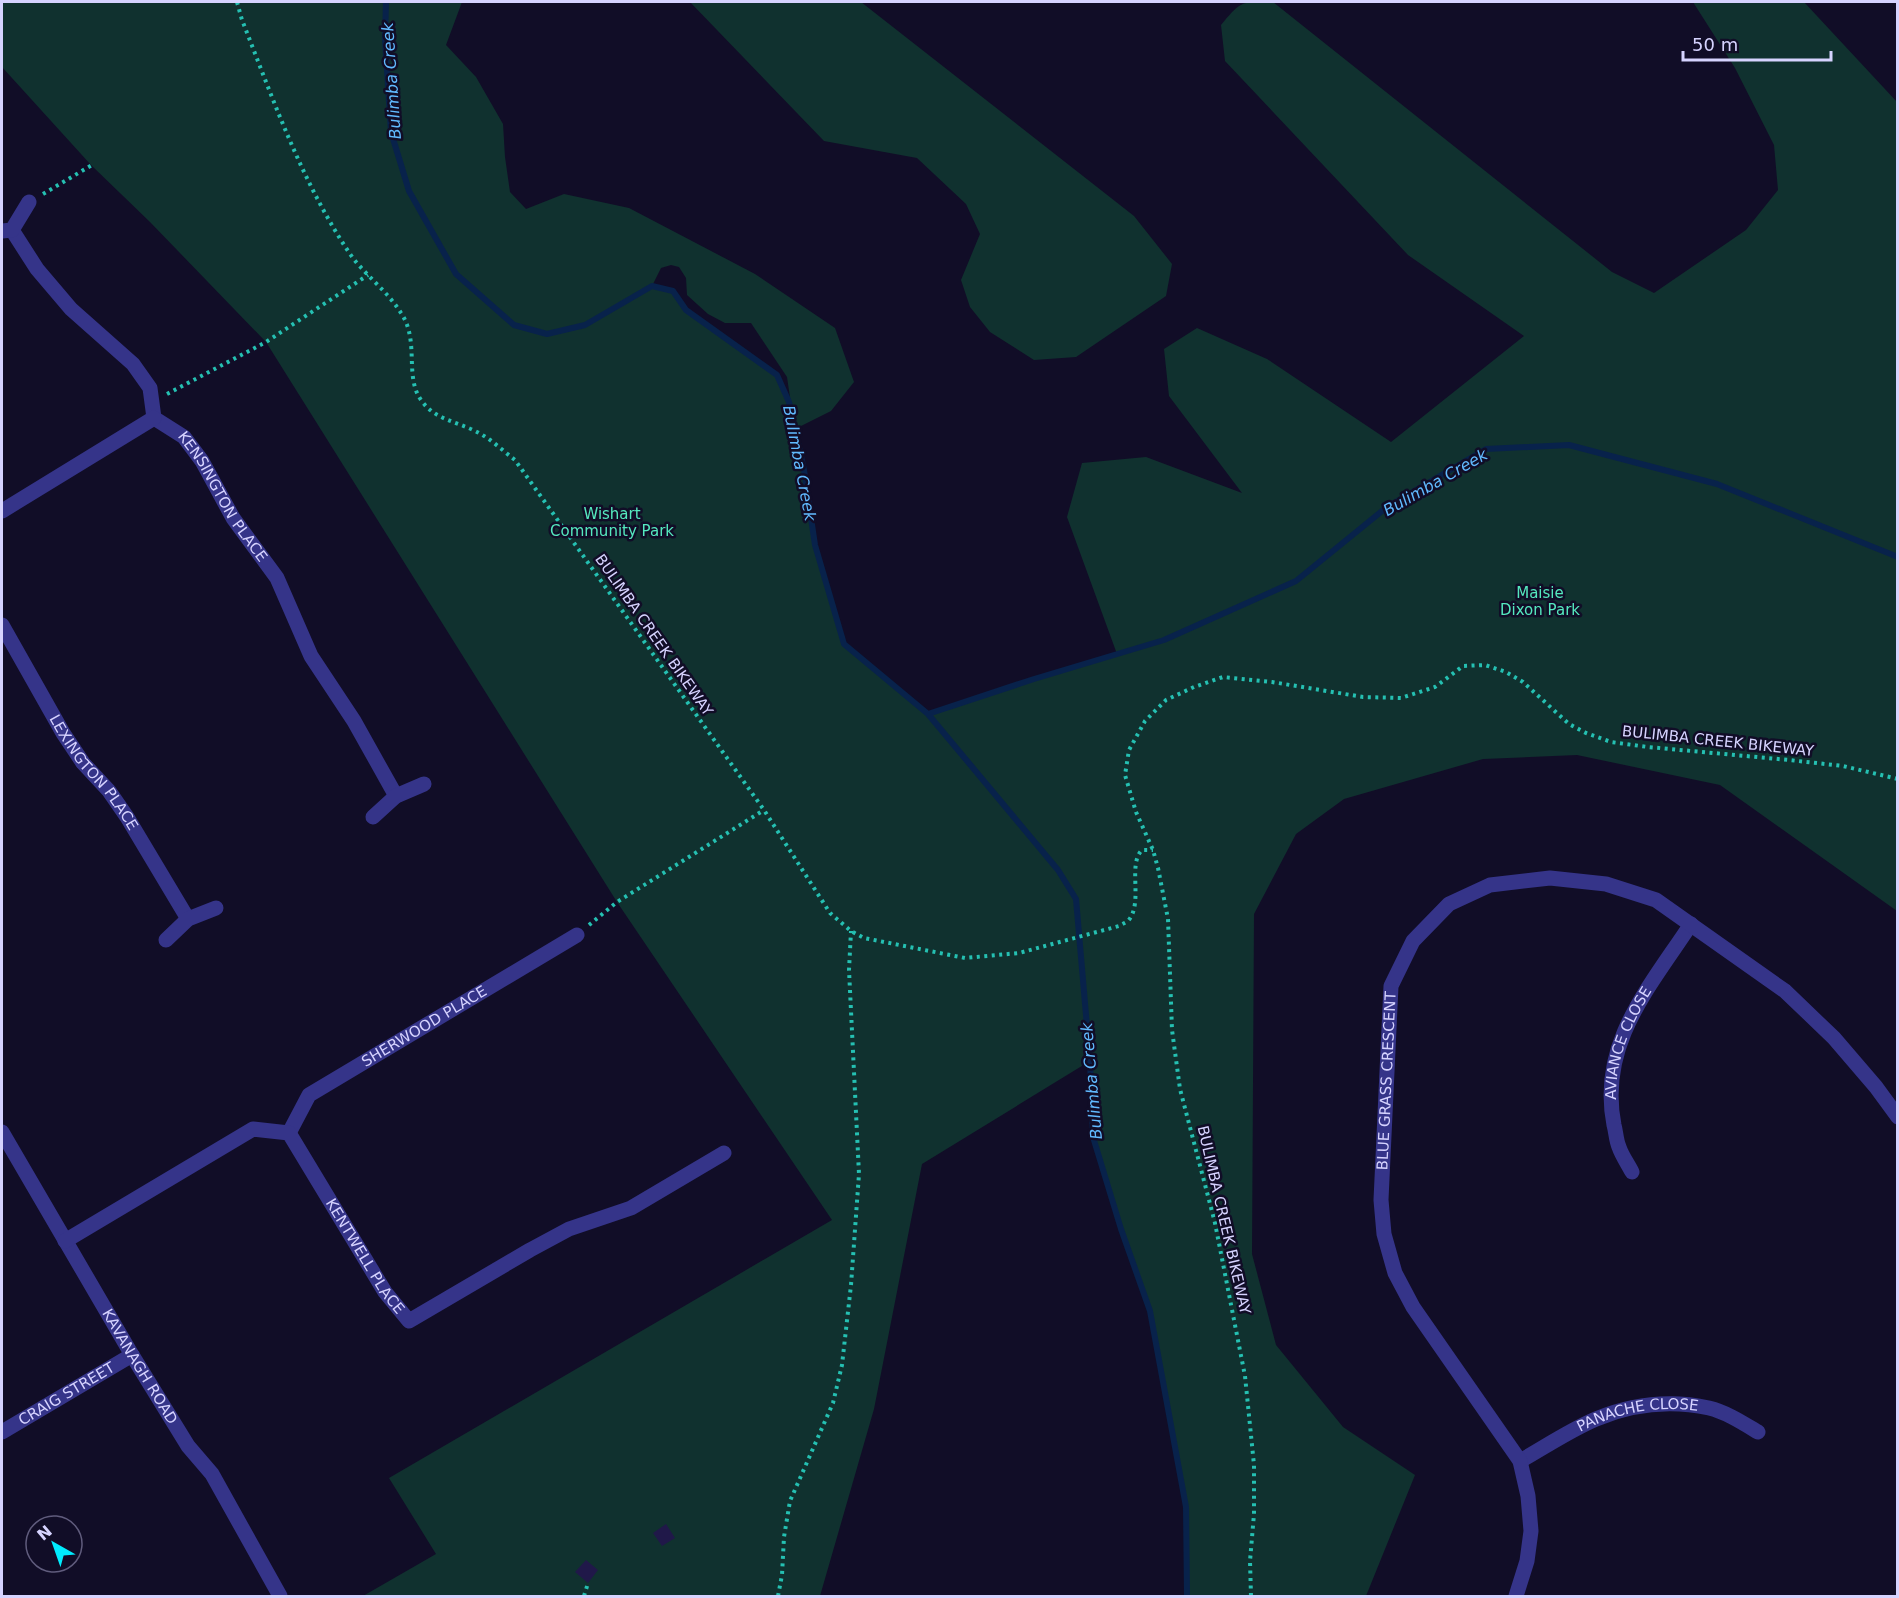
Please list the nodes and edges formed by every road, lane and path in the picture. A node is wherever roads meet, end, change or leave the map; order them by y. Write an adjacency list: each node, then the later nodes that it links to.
1 (237, 2): 5 (path, BULIMBA CREEK BIKEWAY)
2 (92, 165): 3 (path)
3 (29, 202): 4 (street)
4 (7, 230): 6 (street)
5 (368, 275): 6 (path); 13 (path, BULIMBA CREEK BIKEWAY)
6 (151, 402): 7 (street)
7 (154, 418): 8 (street); 12 (street, KENSINGTON PLACE)
8 (2, 511)
9 (2, 625): 17 (street, LEXINGTON PLACE)
10 (1898, 778): 15 (path, BULIMBA CREEK BIKEWAY)
11 (424, 784): 12 (street)
12 (396, 796): 14 (street)
13 (764, 810): 19 (path, BULIMBA CREEK BIKEWAY); 20 (path)
14 (374, 817)
15 (1153, 850): 19 (path, BULIMBA CREEK BIKEWAY); 36 (path, BULIMBA CREEK BIKEWAY)
16 (216, 908): 17 (street)
17 (188, 919): 21 (street)
18 (1691, 924): 22 (street, BLUE GRASS CRESCENT); 26 (street, AVIANCE CLOSE); 31 (street, BLUE GRASS CRESCENT)
19 (851, 931): 35 (path)
20 (577, 935): 24 (street, SHERWOOD PLACE)
21 (166, 940)
22 (1898, 1117)
23 (2, 1132): 27 (street, KAVANAGH ROAD)
24 (289, 1133): 25 (street, KENTWELL PLACE); 27 (street)
25 (724, 1153)
26 (1632, 1172)
27 (65, 1241): 28 (street, KAVANAGH ROAD)
28 (132, 1355): 29 (street, CRAIG STREET); 33 (street, KAVANAGH ROAD)
29 (2, 1432)
30 (1758, 1432): 31 (street, PANACHE CLOSE)
31 (1520, 1461): 37 (street, BLUE GRASS CRESCENT)
32 (588, 1583): 34 (path)
33 (280, 1596)
34 (584, 1596)
35 (778, 1596)
36 (1251, 1596)
37 (1516, 1596)

